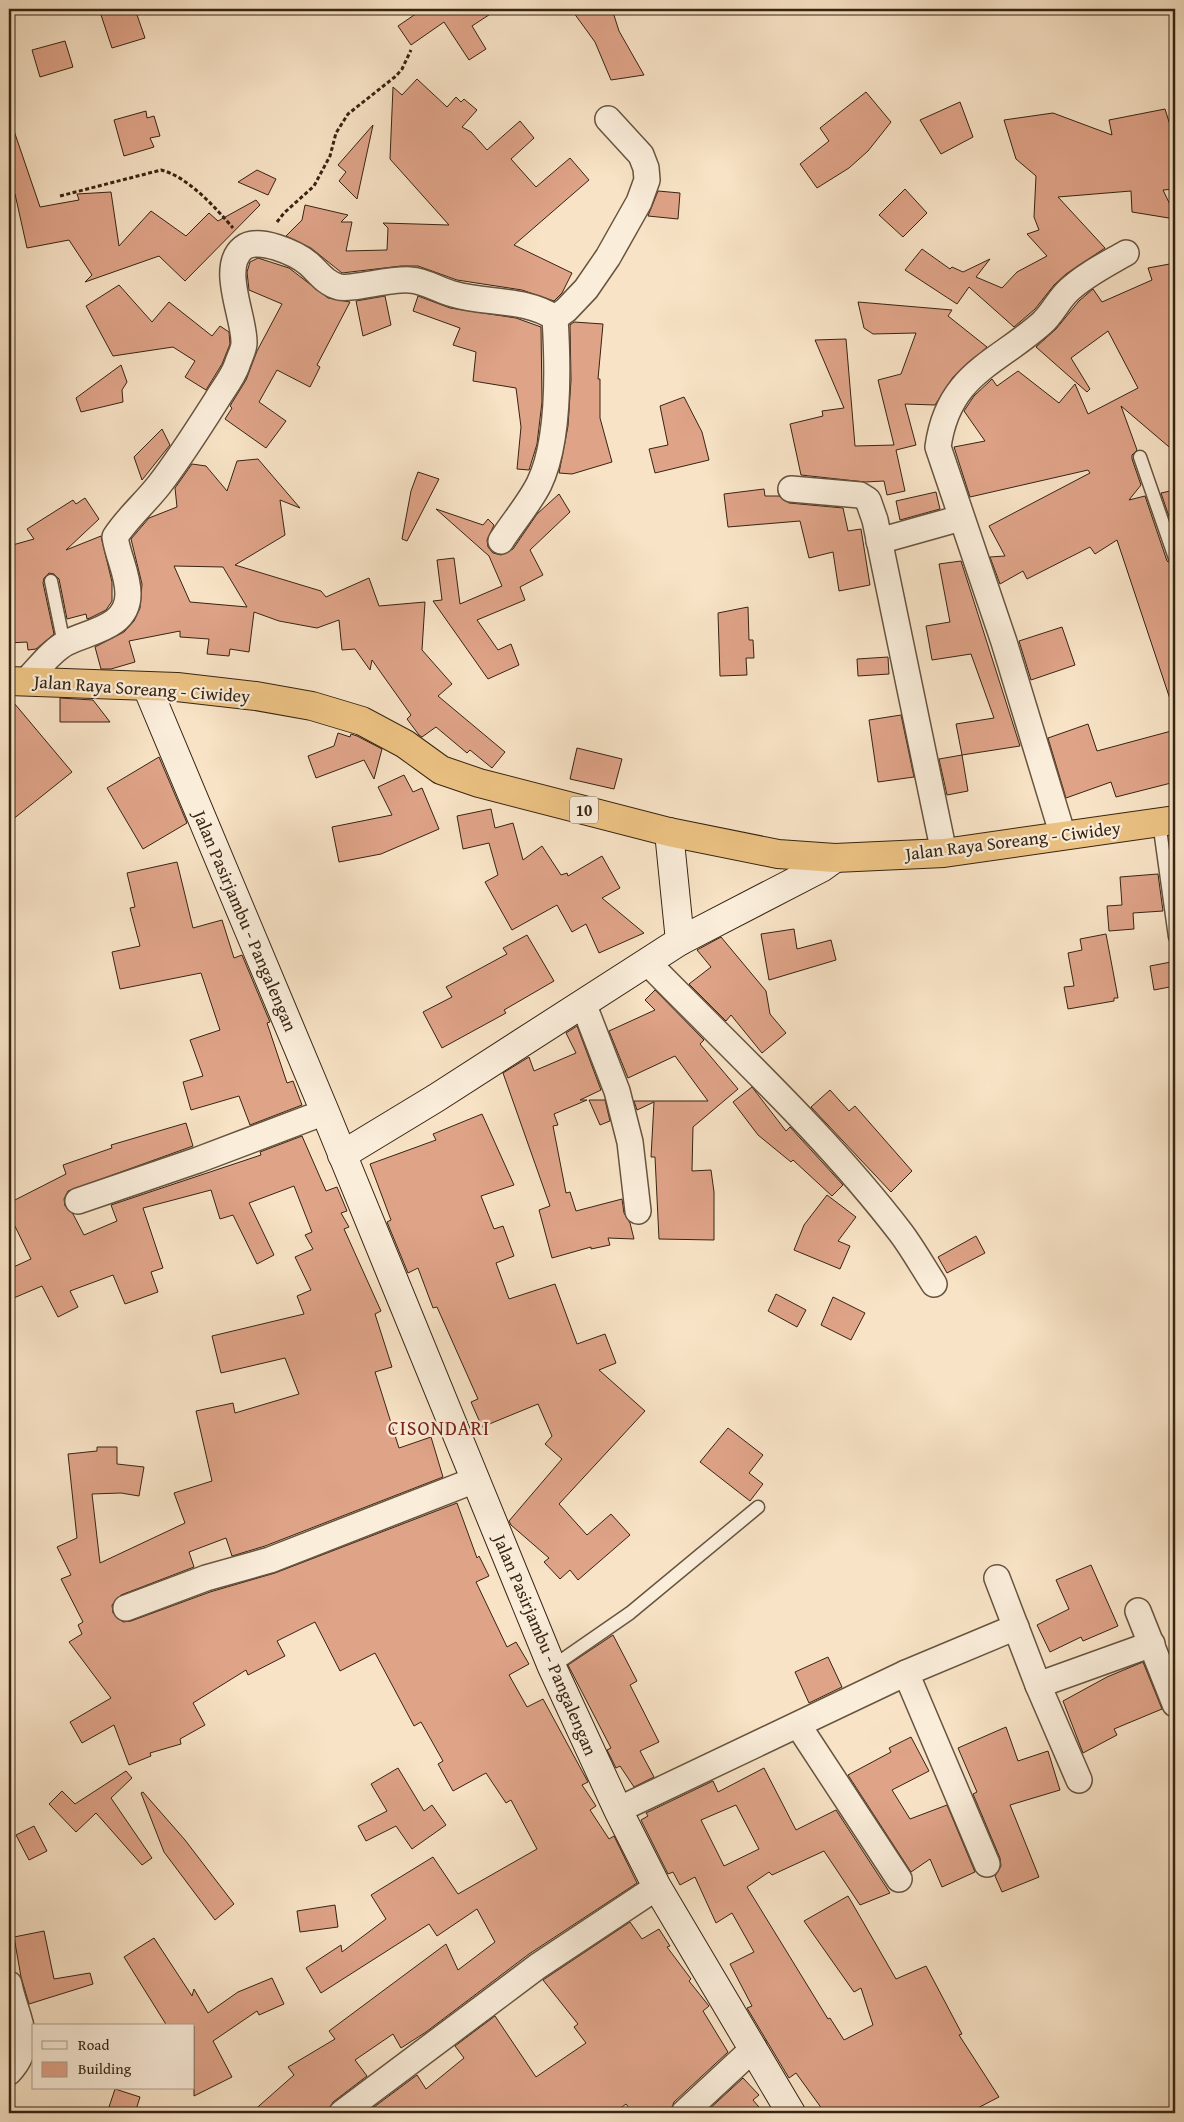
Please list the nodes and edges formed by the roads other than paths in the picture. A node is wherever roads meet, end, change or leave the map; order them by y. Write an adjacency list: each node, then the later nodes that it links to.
1 (608, 119): 3 (street)
2 (1126, 253): 6 (street)
3 (555, 318): 7 (street); 11 (street)
4 (1140, 458): 9 (lane)
5 (791, 489): 8 (street)
6 (961, 518): 8 (street); 16 (street)
7 (501, 540)
8 (879, 541): 17 (street)
9 (1175, 558)
10 (51, 581): 11 (lane)
11 (64, 644): 12 (street)
12 (18, 681): 13 (highway, Jalan Raya Soreang - Ciwidey / 10)
13 (147, 687): 15 (highway, Jalan Raya Soreang - Ciwidey / 10); 23 (main road, Jalan Pasirjambu - Pangalengan)
14 (1167, 821): 16 (highway, Jalan Raya Soreang - Ciwidey / 10); 19 (lane)
15 (668, 832): 18 (highway, Jalan Raya Soreang - Ciwidey / 10); 20 (main road)
16 (1063, 836): 17 (highway, Jalan Raya Soreang - Ciwidey / 10)
17 (944, 853): 18 (highway, Jalan Raya Soreang - Ciwidey / 10)
18 (835, 858): 20 (main road)
19 (1175, 937)
20 (680, 941): 21 (main road)
21 (648, 962): 22 (main road); 27 (street)
22 (583, 1003): 24 (main road); 26 (street)
23 (325, 1112): 24 (main road, Jalan Pasirjambu - Pangalengan); 25 (street)
24 (342, 1155): 28 (main road, Jalan Pasirjambu - Pangalengan)
25 (78, 1201)
26 (638, 1211)
27 (934, 1284)
28 (475, 1480): 31 (street); 35 (main road, Jalan Pasirjambu - Pangalengan)
29 (758, 1507): 35 (lane)
30 (997, 1578): 33 (street)
31 (126, 1608)
32 (1138, 1611): 34 (street)
33 (1016, 1627): 36 (street); 37 (street)
34 (1152, 1644): 37 (street); 38 (street)
35 (552, 1667): 41 (main road, Jalan Pasirjambu - Pangalengan)
36 (906, 1673): 39 (street); 42 (street)
37 (1038, 1685): 40 (street)
38 (1175, 1704)
39 (798, 1725): 41 (street); 43 (street)
40 (1079, 1780)
41 (618, 1810): 44 (main road, Jalan Pasirjambu - Pangalengan)
42 (987, 1864)
43 (899, 1879)
44 (657, 1887): 46 (main road, Jalan Pasirjambu - Pangalengan); 48 (street)
45 (9, 1984): 47 (street)
46 (754, 2048): 49 (street); 50 (main road, Jalan Pasirjambu - Pangalengan)
47 (9, 2072)
48 (342, 2113)
49 (684, 2113)
50 (791, 2113)

